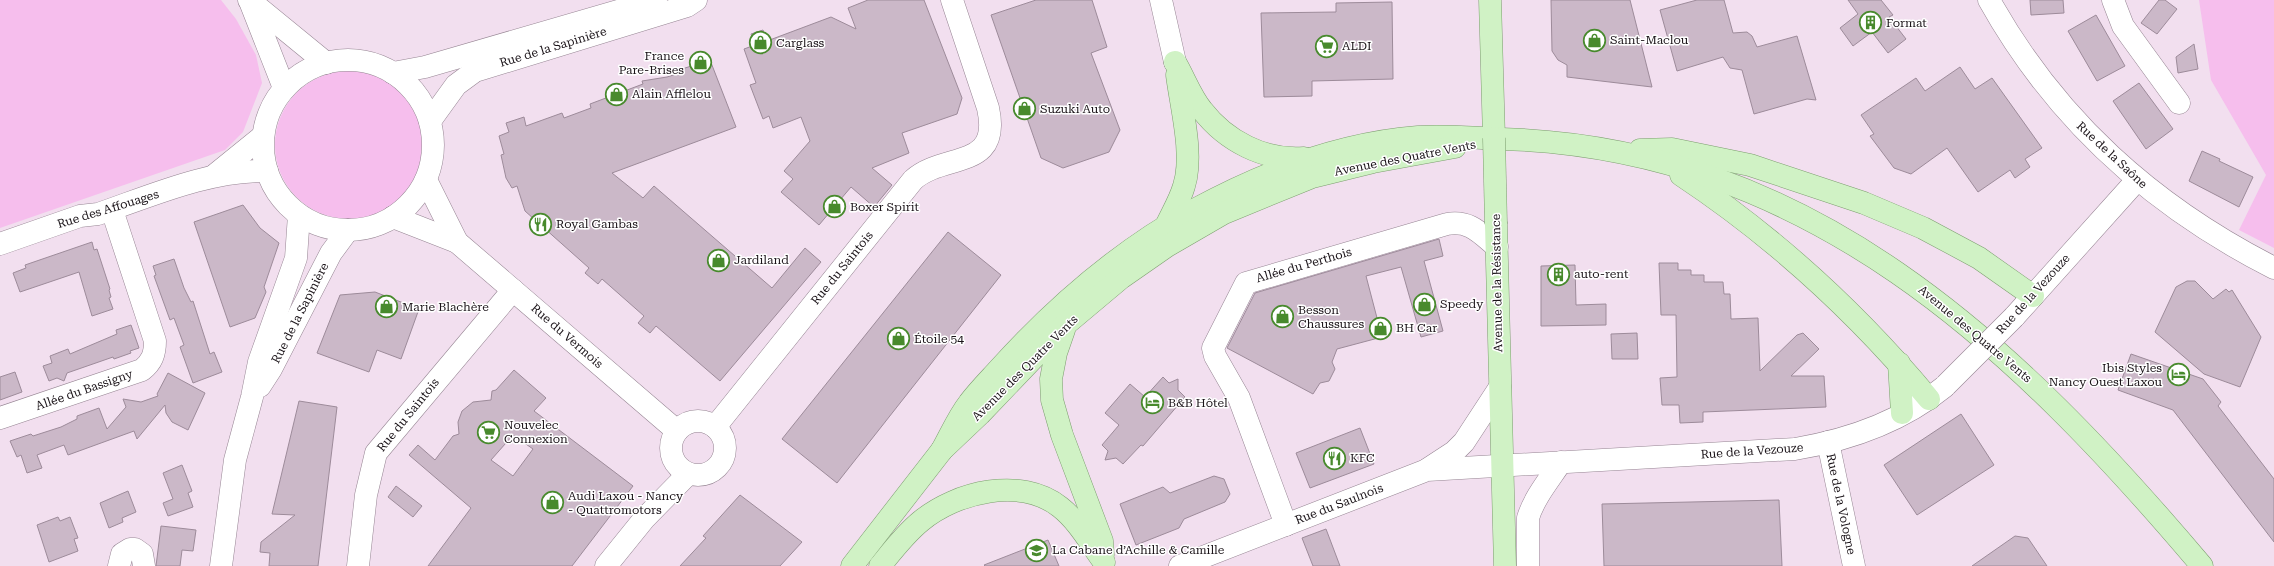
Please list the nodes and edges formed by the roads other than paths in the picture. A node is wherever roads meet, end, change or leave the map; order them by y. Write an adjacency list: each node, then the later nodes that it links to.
1 (656, 0): 11 (street, Rue de la Sapinière)
2 (696, 0): 14 (street, Rue de la Sapinière)
3 (952, 0): 42 (street, Rue du Saintois)
4 (1161, 0): 9 (street)
5 (1490, 0): 31 (main road, Avenue de la Résistance, bridge)
6 (1989, 0): 23 (street, Rue de la Saône)
7 (2113, 0): 13 (street)
8 (250, 1): 10 (street); 12 (street)
9 (1175, 62): 18 (main road); 27 (main road)
10 (326, 63): 11 (street); 12 (street)
11 (393, 73): 14 (street)
12 (284, 88): 15 (street)
13 (2179, 103)
14 (430, 122): 22 (street)
15 (263, 136): 20 (street); 21 (street, Rue des Affouages)
16 (1508, 139): 17 (main road, Avenue des Quatre Vents); 18 (main road, Avenue des Quatre Vents); 35 (main road, Avenue des Quatre Vents)
17 (1616, 152): 19 (main road, Avenue des Quatre Vents); 34 (main road)
18 (1320, 157): 27 (main road, Avenue des Quatre Vents)
19 (1663, 163): 36 (main road); 63 (main road, Avenue des Quatre Vents)
20 (267, 171): 21 (street, Rue des Affouages); 25 (street)
21 (216, 174): 24 (street, Rue des Affouages)
22 (426, 180): 26 (street); 29 (street, Rue du Vermois)
23 (2137, 180): 32 (street, Rue de la Saône); 34 (street, Rue de la Vezouze)
24 (112, 210): 30 (street, Rue des Affouages); 41 (street, Allée du Bassigny)
25 (299, 214): 28 (street); 38 (street, Rue de la Sapinière)
26 (393, 217): 28 (street); 29 (street, Rue du Vermois)
27 (1166, 226): 45 (main road, Avenue des Quatre Vents)
28 (348, 230): 38 (street, Rue de la Sapinière)
29 (457, 242): 33 (street, Rue du Vermois)
30 (0, 244)
31 (1497, 247): 37 (main road, Avenue de la Résistance); 50 (street, Allée du Perthois)
32 (2274, 268)
33 (513, 290): 43 (street, Rue du Vermois); 55 (street, Rue du Saintois)
34 (2033, 296): 39 (street, Rue de la Vezouze, bridge)
35 (1065, 325): 45 (main road, Avenue des Quatre Vents); 51 (main road)
36 (1899, 363): 39 (main road); 40 (main road)
37 (1500, 387): 47 (main road, Avenue de la Résistance); 48 (street)
38 (252, 397): 54 (street, Rue de la Sapinière)
39 (1929, 399): 40 (street, Rue de la Vezouze)
40 (1902, 414): 44 (street, Rue de la Vezouze)
41 (0, 418)
42 (715, 427): 43 (street); 49 (street)
43 (677, 431): 49 (street)
44 (1828, 442): 46 (street, Rue de la Vezouze); 62 (street, Rue de la Vologne)
45 (942, 450): 57 (main road, Avenue des Quatre Vents)
46 (1561, 462): 47 (street, Rue de la Vezouze); 61 (street)
47 (1502, 466): 48 (street, Rue du Saulnois); 60 (main road, Avenue de la Résistance)
48 (1427, 470): 50 (street, Rue du Saulnois)
49 (688, 474): 56 (street)
50 (1286, 525): 59 (street, Rue du Saulnois)
51 (1104, 564): 58 (main road)
52 (119, 566): 53 (street)
53 (144, 566)
54 (221, 566)
55 (358, 566)
56 (606, 566)
57 (852, 566)
58 (880, 566)
59 (1180, 566)
60 (1505, 566)
61 (1528, 566)
62 (1854, 566)
63 (2202, 566)

